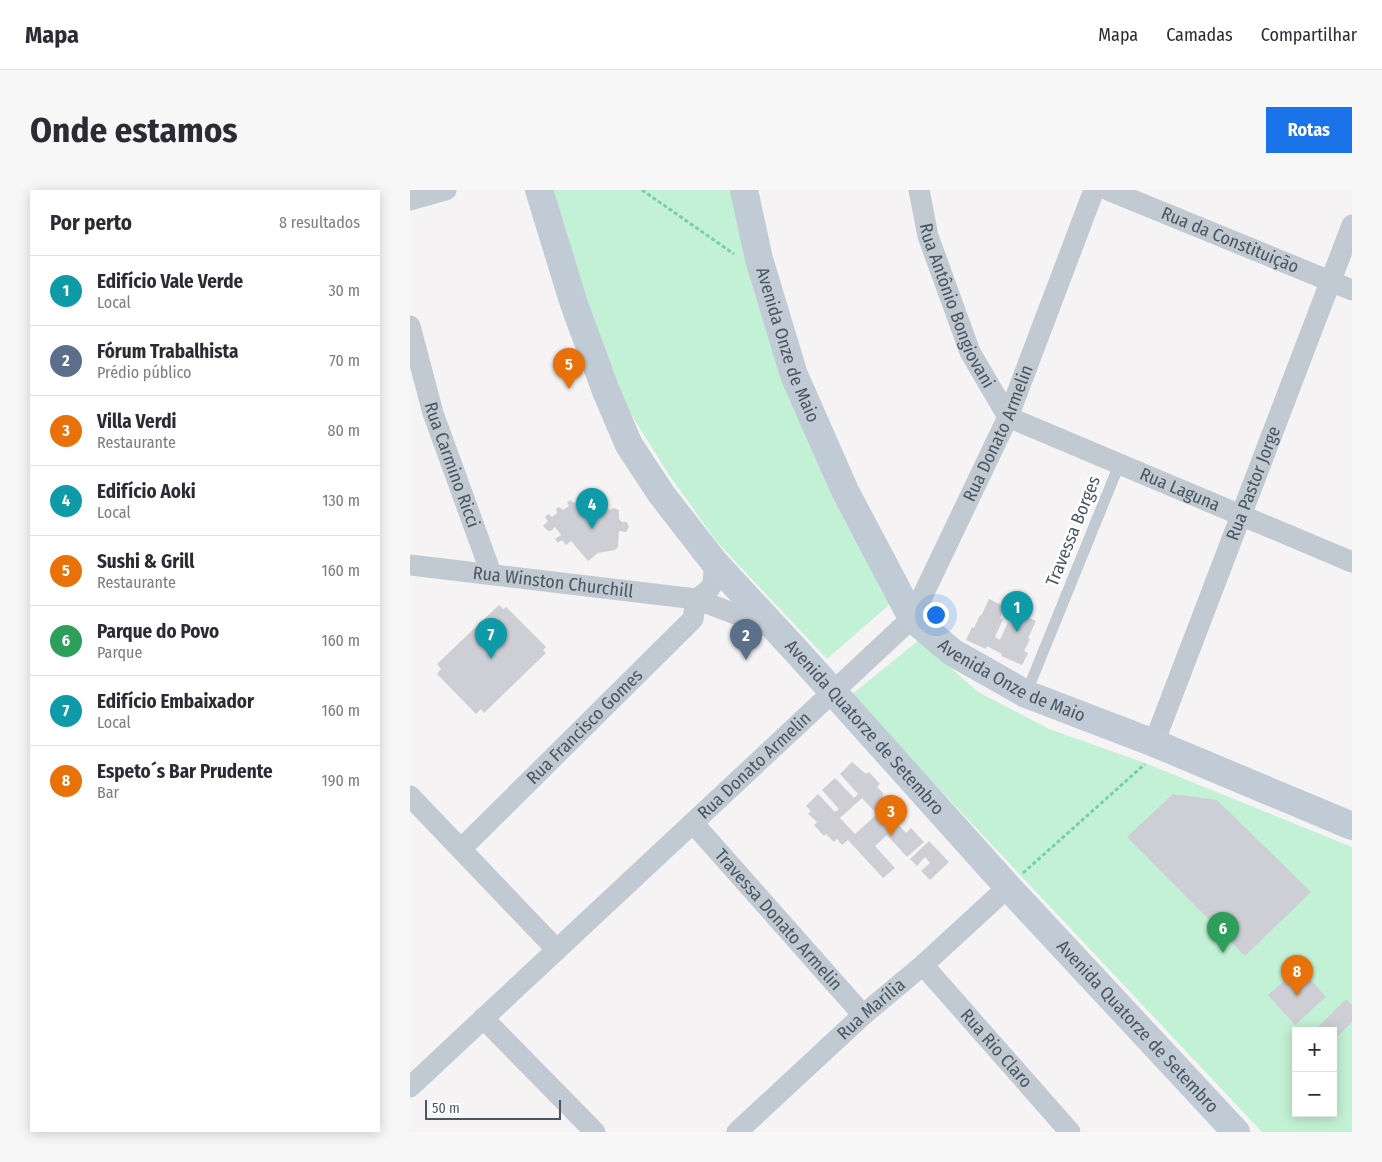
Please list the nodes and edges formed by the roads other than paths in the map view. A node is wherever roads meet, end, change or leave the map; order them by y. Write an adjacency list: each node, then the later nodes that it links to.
1 (446, 190): 7 (street)
2 (539, 190): 15 (street, Avenida Quatorze de Setembro)
3 (744, 190): 20 (street, Avenida Onze de Maio)
4 (919, 190): 12 (street, Rua Antônio Bongiovani)
5 (1094, 190): 12 (street, Rua Donato Armelin)
6 (1108, 190): 9 (street, Rua da Constituição)
7 (410, 200)
8 (1352, 225): 9 (street, Rua Pastor Jorge)
9 (1331, 281): 10 (street, Rua da Constituição); 14 (street, Rua Pastor Jorge)
10 (1352, 290)
11 (410, 326): 18 (street, Rua Carmino Ricci)
12 (1008, 417): 13 (street, Rua Laguna); 20 (street, Rua Donato Armelin)
13 (1118, 465): 14 (street, Rua Laguna); 23 (lane, Travessa Borges)
14 (1242, 515): 16 (street, Rua Laguna); 24 (street, Rua Pastor Jorge)
15 (714, 562): 19 (street); 21 (street, Avenida Quatorze de Setembro)
16 (1352, 562)
17 (410, 565): 18 (street, Rua Winston Churchill)
18 (491, 574): 19 (street, Rua Winston Churchill)
19 (696, 599): 21 (street, Rua Winston Churchill); 28 (street, Rua Francisco Gomes)
20 (912, 618): 22 (street, Rua Donato Armelin); 23 (street, Avenida Onze de Maio)
21 (774, 628): 22 (street, Avenida Quatorze de Setembro)
22 (833, 692): 26 (street, Rua Donato Armelin); 29 (street, Avenida Quatorze de Setembro)
23 (1026, 694): 24 (street, Avenida Onze de Maio)
24 (1150, 753): 27 (street, Avenida Onze de Maio)
25 (410, 796): 28 (street)
26 (693, 822): 30 (street, Rua Donato Armelin); 32 (street, Travessa Donato Armelin)
27 (1352, 826)
28 (461, 849): 30 (street)
29 (1008, 887): 31 (street, Rua Marília); 38 (street, Avenida Quatorze de Setembro)
30 (556, 950): 33 (street, Rua Donato Armelin)
31 (923, 965): 32 (street, Rua Marília); 37 (street, Rua Rio Claro)
32 (863, 1015): 36 (street, Rua Marília)
33 (484, 1018): 34 (street, Rua Donato Armelin); 35 (street)
34 (410, 1087)
35 (595, 1132)
36 (737, 1132)
37 (1070, 1132)
38 (1236, 1132)

